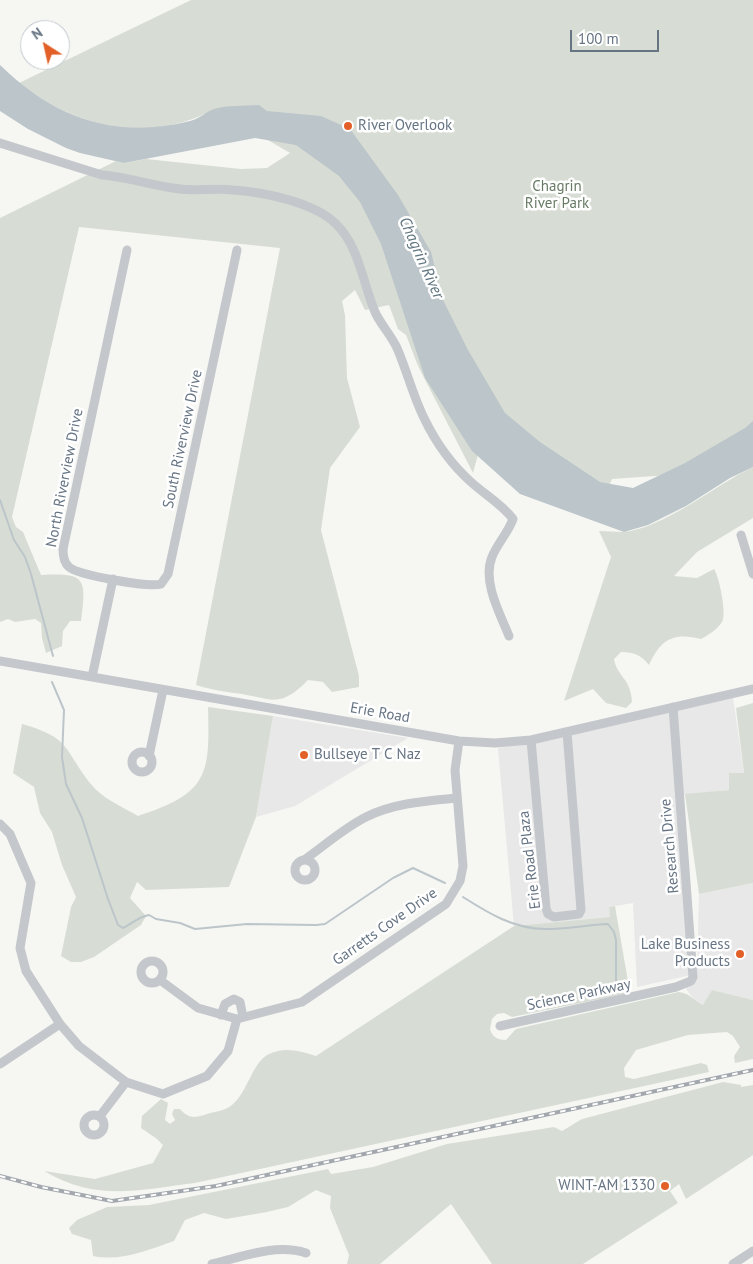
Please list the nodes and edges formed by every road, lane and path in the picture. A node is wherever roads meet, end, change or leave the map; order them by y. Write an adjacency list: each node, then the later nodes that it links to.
1 (0, 143): 8 (street)
2 (127, 250): 7 (street, North Riverview Drive)
3 (237, 250): 7 (street, South Riverview Drive)
4 (741, 535): 5 (street)
5 (752, 564): 6 (street)
6 (753, 574)
7 (113, 579): 11 (street)
8 (508, 636)
9 (2, 662): 10 (street); 11 (street, Erie Road)
10 (0, 672)
11 (92, 677): 13 (street, Erie Road)
12 (753, 688): 14 (street, Erie Road)
13 (163, 690): 17 (street, Erie Road); 18 (street)
14 (673, 707): 15 (street, Erie Road); 23 (street, Research Drive)
15 (567, 732): 16 (street, Erie Road); 16 (street, Erie Road Plaza)
16 (531, 740): 17 (street, Erie Road)
17 (459, 741): 19 (street, Garretts Cove Drive)
18 (150, 756)
19 (457, 798): 21 (street); 25 (street, Garretts Cove Drive)
20 (0, 824): 26 (street)
21 (304, 860)
22 (160, 980): 24 (street)
23 (691, 981): 27 (street, Science Parkway)
24 (221, 1016): 25 (street); 25 (street)
25 (240, 1018): 29 (street)
26 (60, 1024): 28 (street); 29 (street)
27 (500, 1026)
28 (0, 1064)
29 (126, 1082): 30 (street)
30 (100, 1116)
31 (753, 1251): 34 (street)
32 (306, 1253): 33 (street)
33 (212, 1264)
34 (733, 1264)

